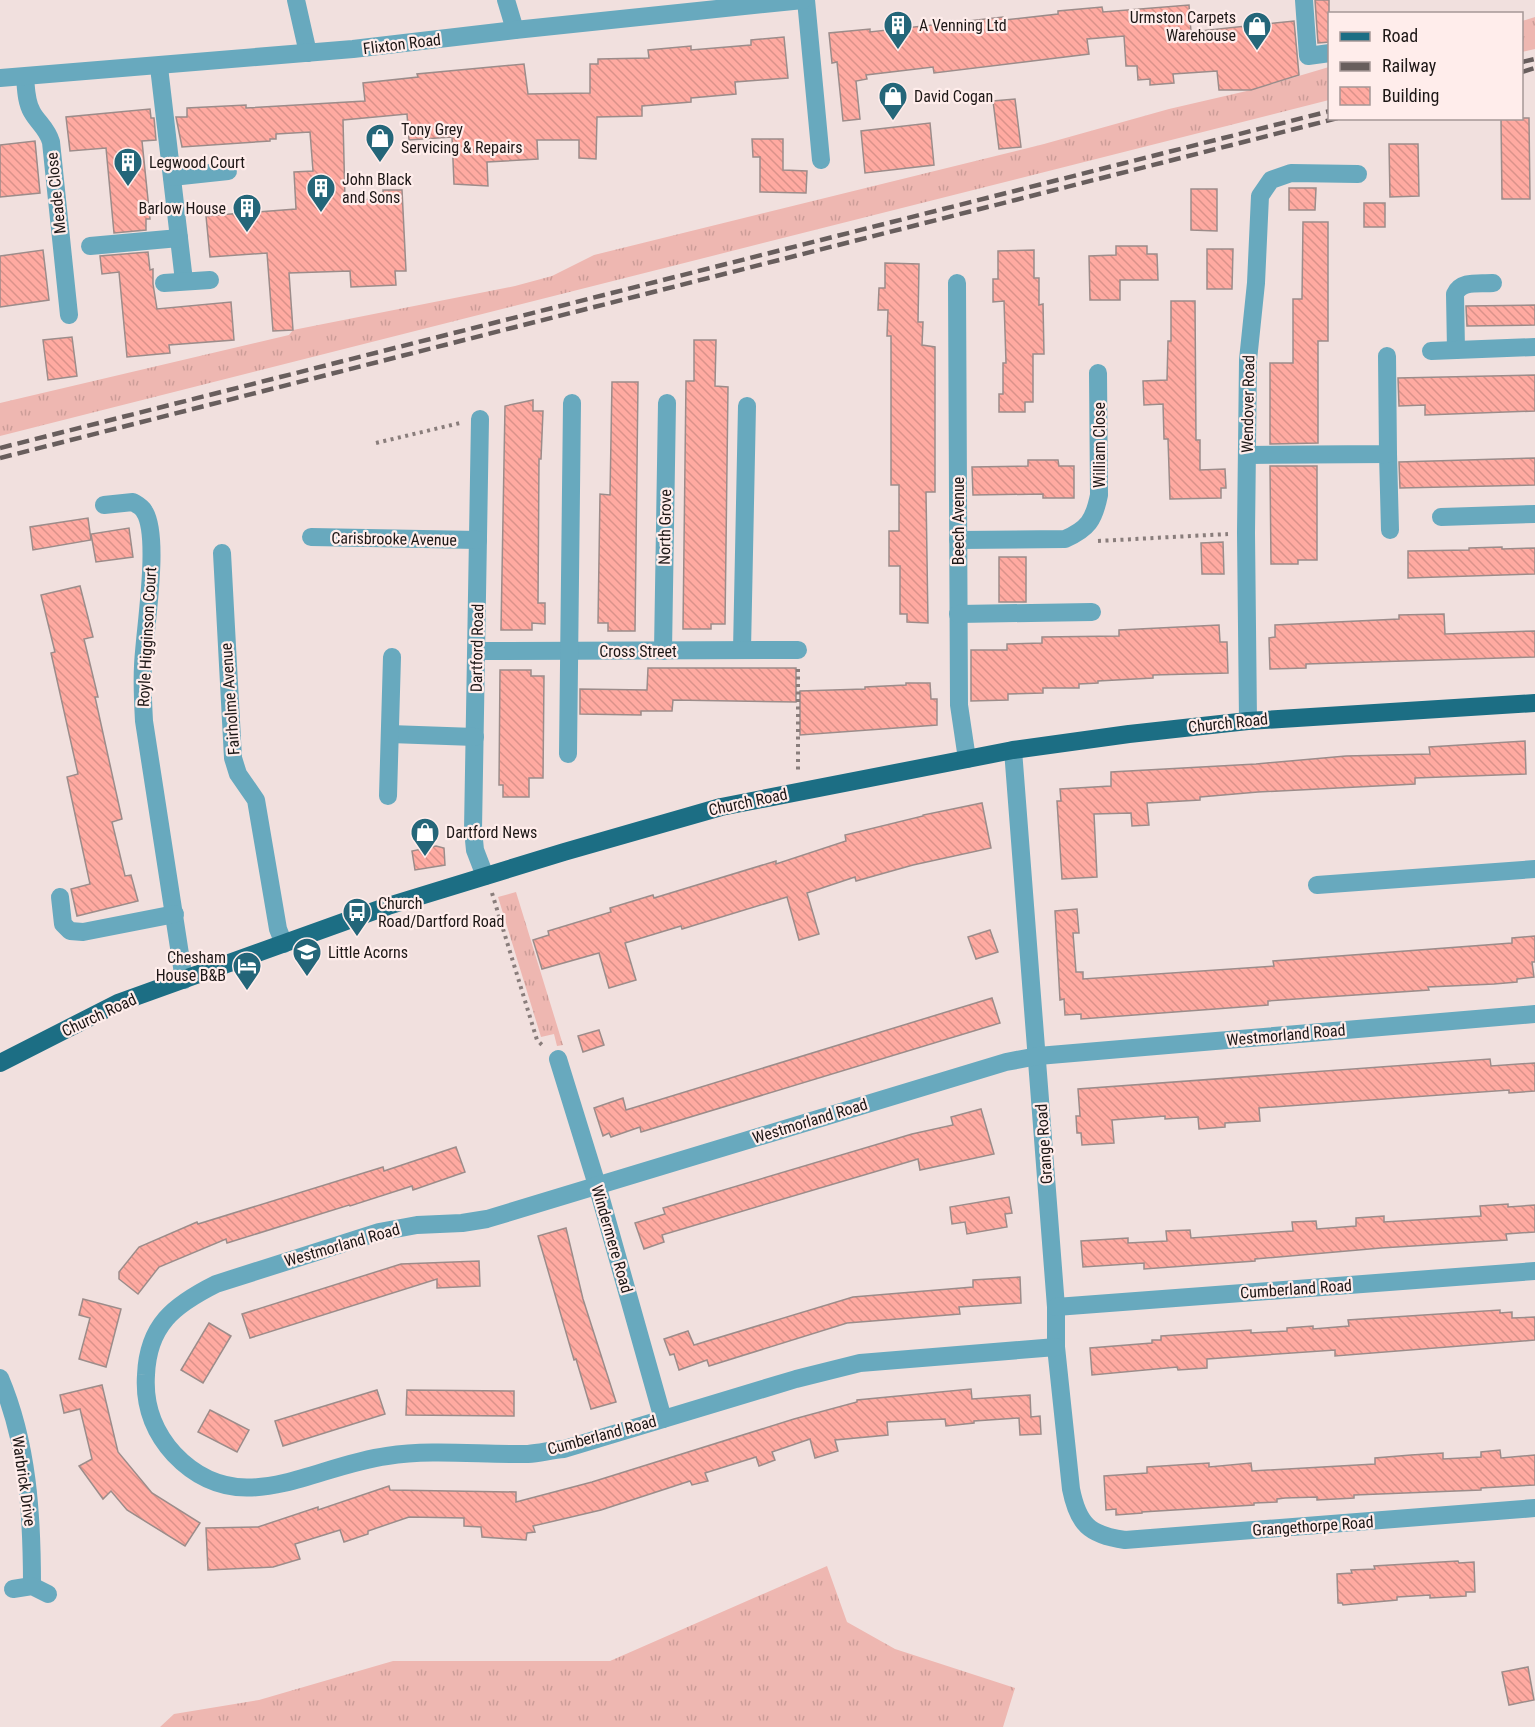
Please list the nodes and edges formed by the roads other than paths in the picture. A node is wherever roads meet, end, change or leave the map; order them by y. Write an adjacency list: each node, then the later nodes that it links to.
1 (296, 0): 6 (street)
2 (506, 0): 5 (street)
3 (805, 0): 5 (street, Flixton Road); 11 (street)
4 (1304, 0): 7 (street)
5 (515, 30): 6 (street, Flixton Road)
6 (308, 53): 8 (street, Flixton Road)
7 (1328, 53)
8 (159, 67): 9 (street, Flixton Road); 14 (street)
9 (25, 77): 10 (street, Flixton Road); 22 (street, Meade Close)
10 (0, 78)
11 (821, 160)
12 (228, 171): 14 (street)
13 (1358, 174): 33 (street, Wendover Road)
14 (172, 177): 15 (street)
15 (179, 238): 16 (street); 18 (street)
16 (90, 246)
17 (210, 280): 18 (street)
18 (184, 281): 19 (street)
19 (164, 283)
20 (957, 283): 40 (street, Beech Avenue)
21 (1493, 283): 24 (street)
22 (69, 315)
23 (1535, 347): 24 (street)
24 (1456, 350): 25 (street)
25 (1431, 351)
26 (1387, 356): 32 (street)
27 (1098, 373): 40 (street, William Close)
28 (667, 403): 46 (street, North Grove)
29 (572, 404): 45 (street)
30 (747, 406): 47 (street)
31 (480, 419): 39 (street, Dartford Road)
32 (1388, 454): 33 (street); 37 (street)
33 (1247, 455): 51 (street, Wendover Road)
34 (104, 505): 62 (street, Royle Higginson Court)
35 (1535, 514): 36 (street)
36 (1441, 517)
37 (1390, 530)
38 (311, 537): 39 (street, Carisbrooke Avenue)
39 (478, 540): 44 (street, Dartford Road)
40 (958, 540): 43 (street, Beech Avenue)
41 (222, 553): 63 (street, Fairholme Avenue)
42 (1092, 612): 43 (street)
43 (958, 614): 56 (street, Beech Avenue)
44 (477, 651): 45 (street, Cross Street); 53 (street, Dartford Road)
45 (570, 651): 46 (street, Cross Street); 55 (street)
46 (663, 651): 47 (street, Cross Street)
47 (742, 651): 48 (street, Cross Street)
48 (798, 651)
49 (392, 657): 52 (street)
50 (1535, 703): 51 (main road, Church Road)
51 (1248, 721): 54 (main road, Church Road)
52 (390, 734): 53 (street); 57 (street)
53 (475, 737): 59 (street, Dartford Road)
54 (1013, 750): 56 (main road, Church Road); 66 (street, Grange Road)
55 (568, 753)
56 (967, 759): 59 (main road, Church Road)
57 (388, 796)
58 (1535, 869): 60 (street)
59 (485, 876): 63 (main road, Church Road)
60 (1317, 885)
61 (60, 897): 62 (street)
62 (175, 914): 64 (street, Royle Higginson Court)
63 (284, 944): 64 (main road, Church Road)
64 (184, 980): 68 (main road, Church Road)
65 (1535, 1014): 66 (street, Westmorland Road)
66 (1038, 1056): 69 (street, Westmorland Road); 71 (street, Grange Road)
67 (558, 1059): 69 (street, Windermere Road)
68 (0, 1063)
69 (597, 1185): 73 (street, Westmorland Road); 75 (street, Windermere Road)
70 (1535, 1271): 71 (street, Cumberland Road)
71 (1056, 1307): 72 (street, Grange Road)
72 (1056, 1347): 75 (street, Cumberland Road); 77 (street, Grange Road)
73 (146, 1371): 75 (street, Cumberland Road)
74 (0, 1378): 78 (street, Warbrick Drive)
75 (663, 1419)
76 (1535, 1508): 77 (street, Grangethorpe Road)
77 (1092, 1531)
78 (13, 1589)

